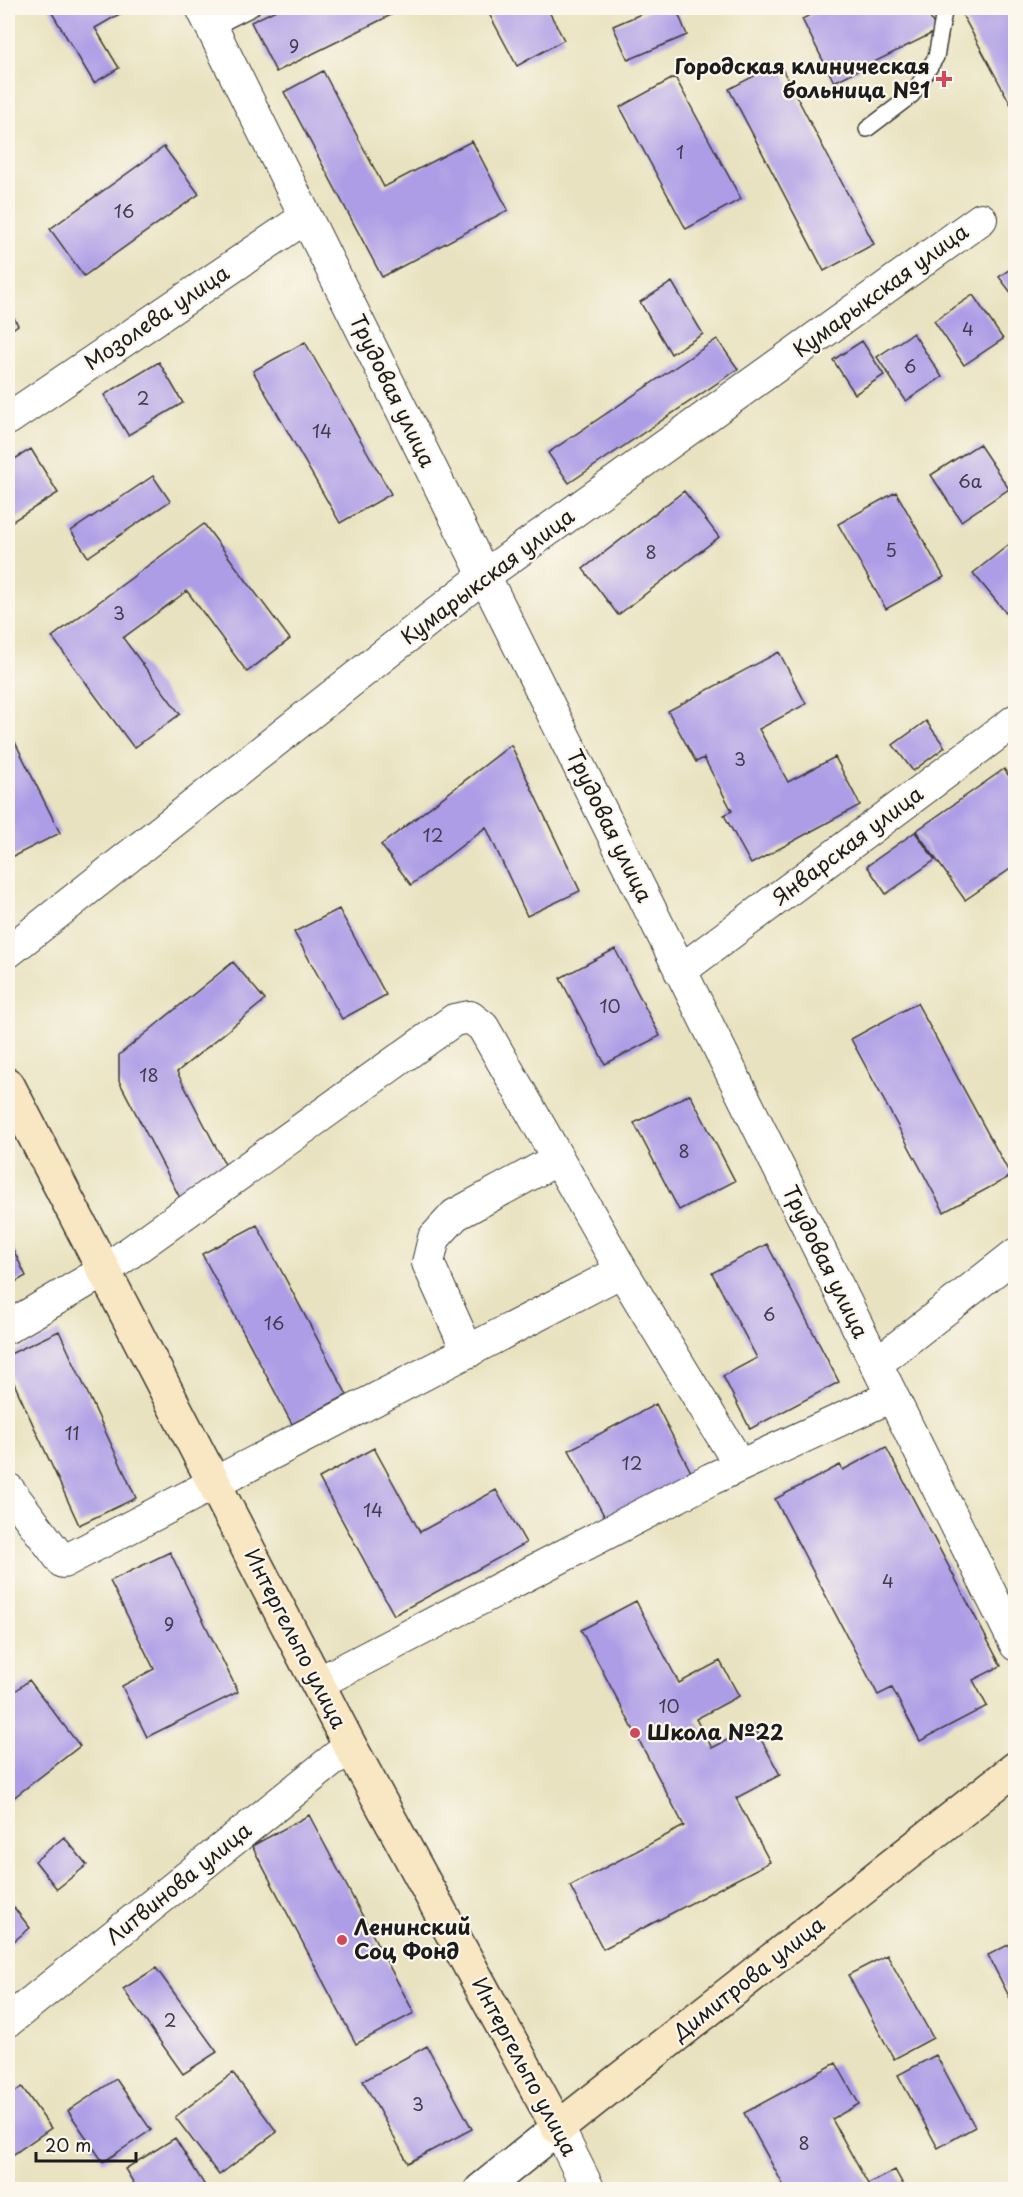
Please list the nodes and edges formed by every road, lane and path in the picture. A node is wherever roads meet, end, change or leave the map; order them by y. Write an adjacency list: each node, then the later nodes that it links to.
1 (252, 8): 3 (lane)
2 (942, 8): 4 (lane)
3 (207, 18): 5 (street, Трудовая улица)
4 (867, 129)
5 (306, 217): 7 (street, Мозолева улица); 8 (street, Трудовая улица)
6 (981, 219): 8 (street, Кумарыкская улица)
7 (8, 419)
8 (484, 576): 10 (street, Кумарыкская улица); 11 (street, Трудовая улица)
9 (1016, 720): 11 (street, Январская улица)
10 (8, 952)
11 (680, 971): 19 (street, Трудовая улица)
12 (8, 1085): 15 (main road, Интергельпо улица)
13 (558, 1159): 15 (street); 16 (street); 18 (street)
14 (1016, 1254): 19 (street)
15 (104, 1271): 17 (street); 22 (main road, Интергельпо улица)
16 (622, 1271): 18 (street); 21 (street)
17 (8, 1327)
18 (468, 1352): 22 (street)
19 (876, 1364): 20 (street, Трудовая улица)
20 (892, 1396): 24 (street, Трудовая улица); 25 (street)
21 (730, 1449)
22 (216, 1484): 23 (street); 25 (main road, Интергельпо улица)
23 (8, 1490)
24 (1016, 1645)
25 (318, 1683): 26 (main road, Интергельпо улица)
26 (350, 1746): 28 (street, Литвинова улица); 29 (main road, Интергельпо улица)
27 (1016, 1768): 29 (main road, Димитрова улица)
28 (8, 2021)
29 (558, 2128): 30 (street, Димитрова улица); 31 (street, Интергельпо улица)
30 (481, 2190)
31 (589, 2190)

